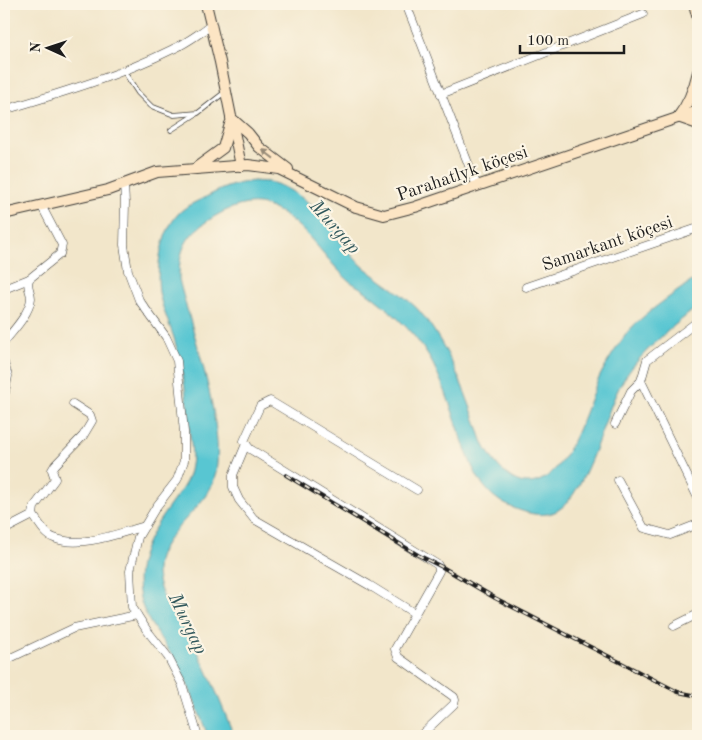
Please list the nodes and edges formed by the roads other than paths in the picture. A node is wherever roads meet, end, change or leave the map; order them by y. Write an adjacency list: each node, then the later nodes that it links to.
1 (206, 4): 6 (main road)
2 (406, 4): 10 (street)
3 (694, 4): 5 (main road)
4 (643, 14): 10 (street)
5 (698, 19)
6 (212, 25): 7 (street); 9 (main road)
7 (124, 70): 11 (street); 13 (lane)
8 (698, 72): 14 (main road)
9 (226, 91): 13 (lane); 15 (main road)
10 (441, 94): 22 (street)
11 (4, 110)
12 (698, 111): 14 (main road, Parahatlyk köçesi)
13 (198, 113): 17 (lane)
14 (678, 117): 16 (main road); 22 (main road, Parahatlyk köçesi)
15 (232, 118): 18 (main road); 19 (main road); 20 (main road, one-way to 15)
16 (698, 124)
17 (171, 130)
18 (241, 166): 19 (main road, Parahatlyk köçesi); 20 (main road, Parahatlyk köçesi)
19 (195, 168): 21 (main road, Parahatlyk köçesi)
20 (307, 182): 22 (main road, Parahatlyk köçesi)
21 (124, 184): 23 (main road, Parahatlyk köçesi); 42 (street)
22 (477, 186)
23 (41, 206): 24 (main road, Parahatlyk köçesi); 26 (street)
24 (4, 214)
25 (698, 228): 27 (street, Samarkant köçesi)
26 (29, 279): 28 (street); 30 (street)
27 (526, 287)
28 (4, 289)
29 (698, 321): 32 (street)
30 (4, 342)
31 (4, 364): 33 (street)
32 (641, 381): 35 (street); 39 (street)
33 (4, 397)
34 (73, 404): 40 (street)
35 (615, 424)
36 (246, 444): 38 (street); 44 (street); 44 (street)
37 (618, 480): 41 (street)
38 (417, 490)
39 (698, 498)
40 (33, 516): 42 (street); 43 (street)
41 (698, 524)
42 (145, 526): 46 (street)
43 (4, 530)
44 (414, 613): 50 (street)
45 (698, 614): 47 (street)
46 (137, 615): 48 (street); 49 (street)
47 (674, 626)
48 (4, 661)
49 (198, 736)
50 (420, 736)

